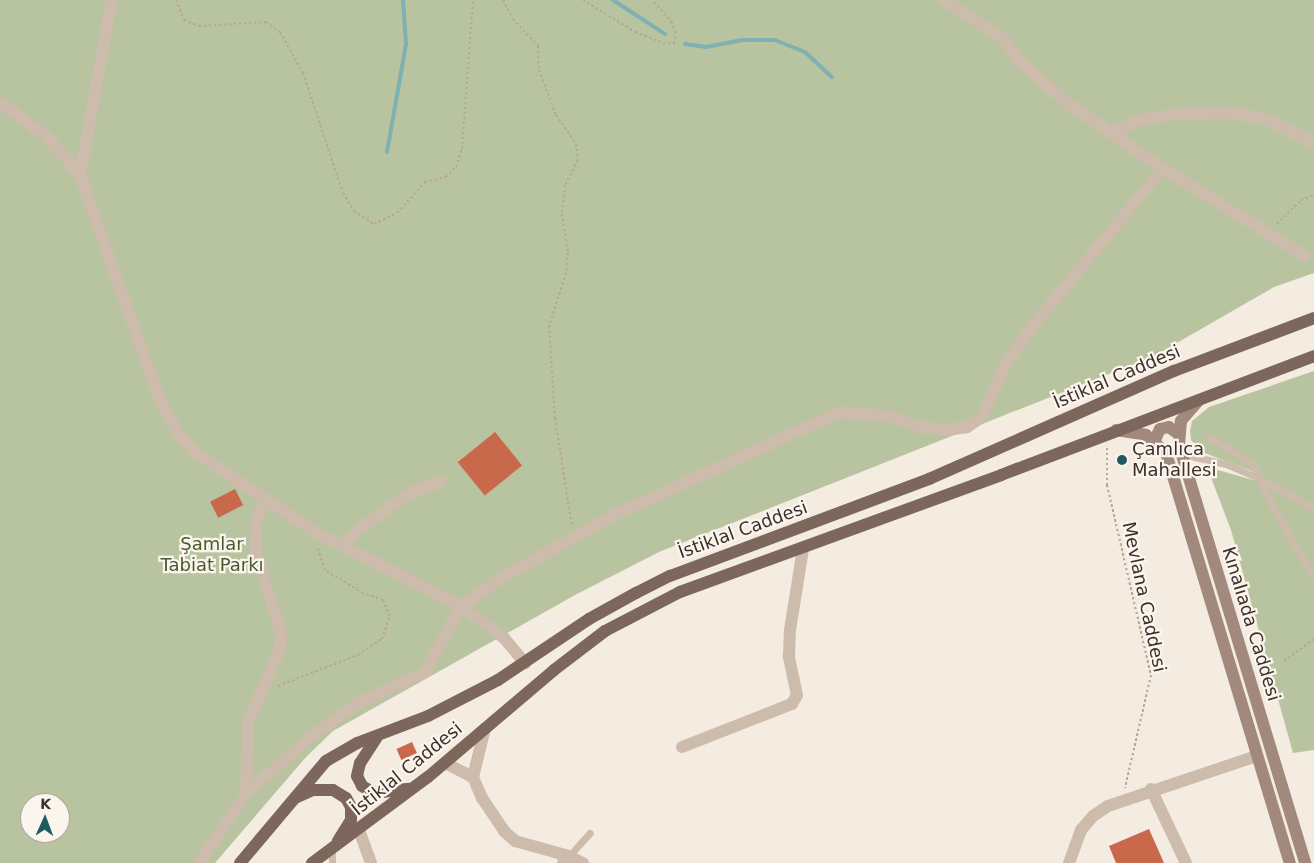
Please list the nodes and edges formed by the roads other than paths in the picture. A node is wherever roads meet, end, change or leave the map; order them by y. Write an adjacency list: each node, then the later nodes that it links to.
1 (112, 0): 7 (street)
2 (943, 0): 4 (street)
3 (0, 102): 7 (street)
4 (1111, 133): 5 (street); 6 (street)
5 (1314, 143)
6 (1163, 168): 8 (street); 24 (street)
7 (80, 175): 19 (street)
8 (1304, 256)
9 (1314, 318): 25 (main road, İstiklal Caddesi)
10 (1314, 356): 11 (main road, İstiklal Caddesi)
11 (1199, 400): 12 (main road, İstiklal Caddesi); 13 (main road)
12 (1116, 430): 15 (main road); 22 (main road, İstiklal Caddesi)
13 (1177, 433): 15 (main road); 16 (main road, Kınalıada Caddesi)
14 (1209, 437): 17 (lane)
15 (1155, 440): 29 (main road, Kınalıada Caddesi)
16 (1181, 454): 17 (lane); 49 (main road, Kınalıada Caddesi)
17 (1263, 480): 20 (lane); 23 (lane)
18 (441, 482): 21 (street)
19 (266, 500): 21 (street); 34 (street)
20 (1314, 509)
21 (342, 546): 24 (street)
22 (803, 549): 26 (main road, İstiklal Caddesi); 28 (street)
23 (1314, 578)
24 (461, 606): 25 (street); 34 (street)
25 (525, 663): 27 (main road, İstiklal Caddesi)
26 (485, 728): 30 (main road, İstiklal Caddesi); 31 (street)
27 (379, 735): 32 (main road); 35 (main road, İstiklal Caddesi)
28 (682, 747)
29 (1257, 756): 33 (street); 48 (main road, Kınalıada Caddesi)
30 (445, 763): 31 (street); 32 (main road, İstiklal Caddesi)
31 (473, 777): 39 (street)
32 (414, 788): 36 (main road, İstiklal Caddesi)
33 (1151, 790): 46 (street); 47 (street)
34 (246, 794): 40 (street)
35 (293, 798): 38 (main road); 41 (main road, İstiklal Caddesi)
36 (359, 830): 38 (main road, İstiklal Caddesi); 44 (street)
37 (590, 833): 39 (lane)
38 (332, 849): 42 (main road, İstiklal Caddesi); 43 (lane)
39 (566, 860): 45 (street)
40 (199, 863)
41 (240, 863)
42 (312, 863)
43 (332, 863)
44 (371, 863)
45 (583, 863)
46 (1069, 863)
47 (1186, 863)
48 (1290, 863)
49 (1305, 863)

